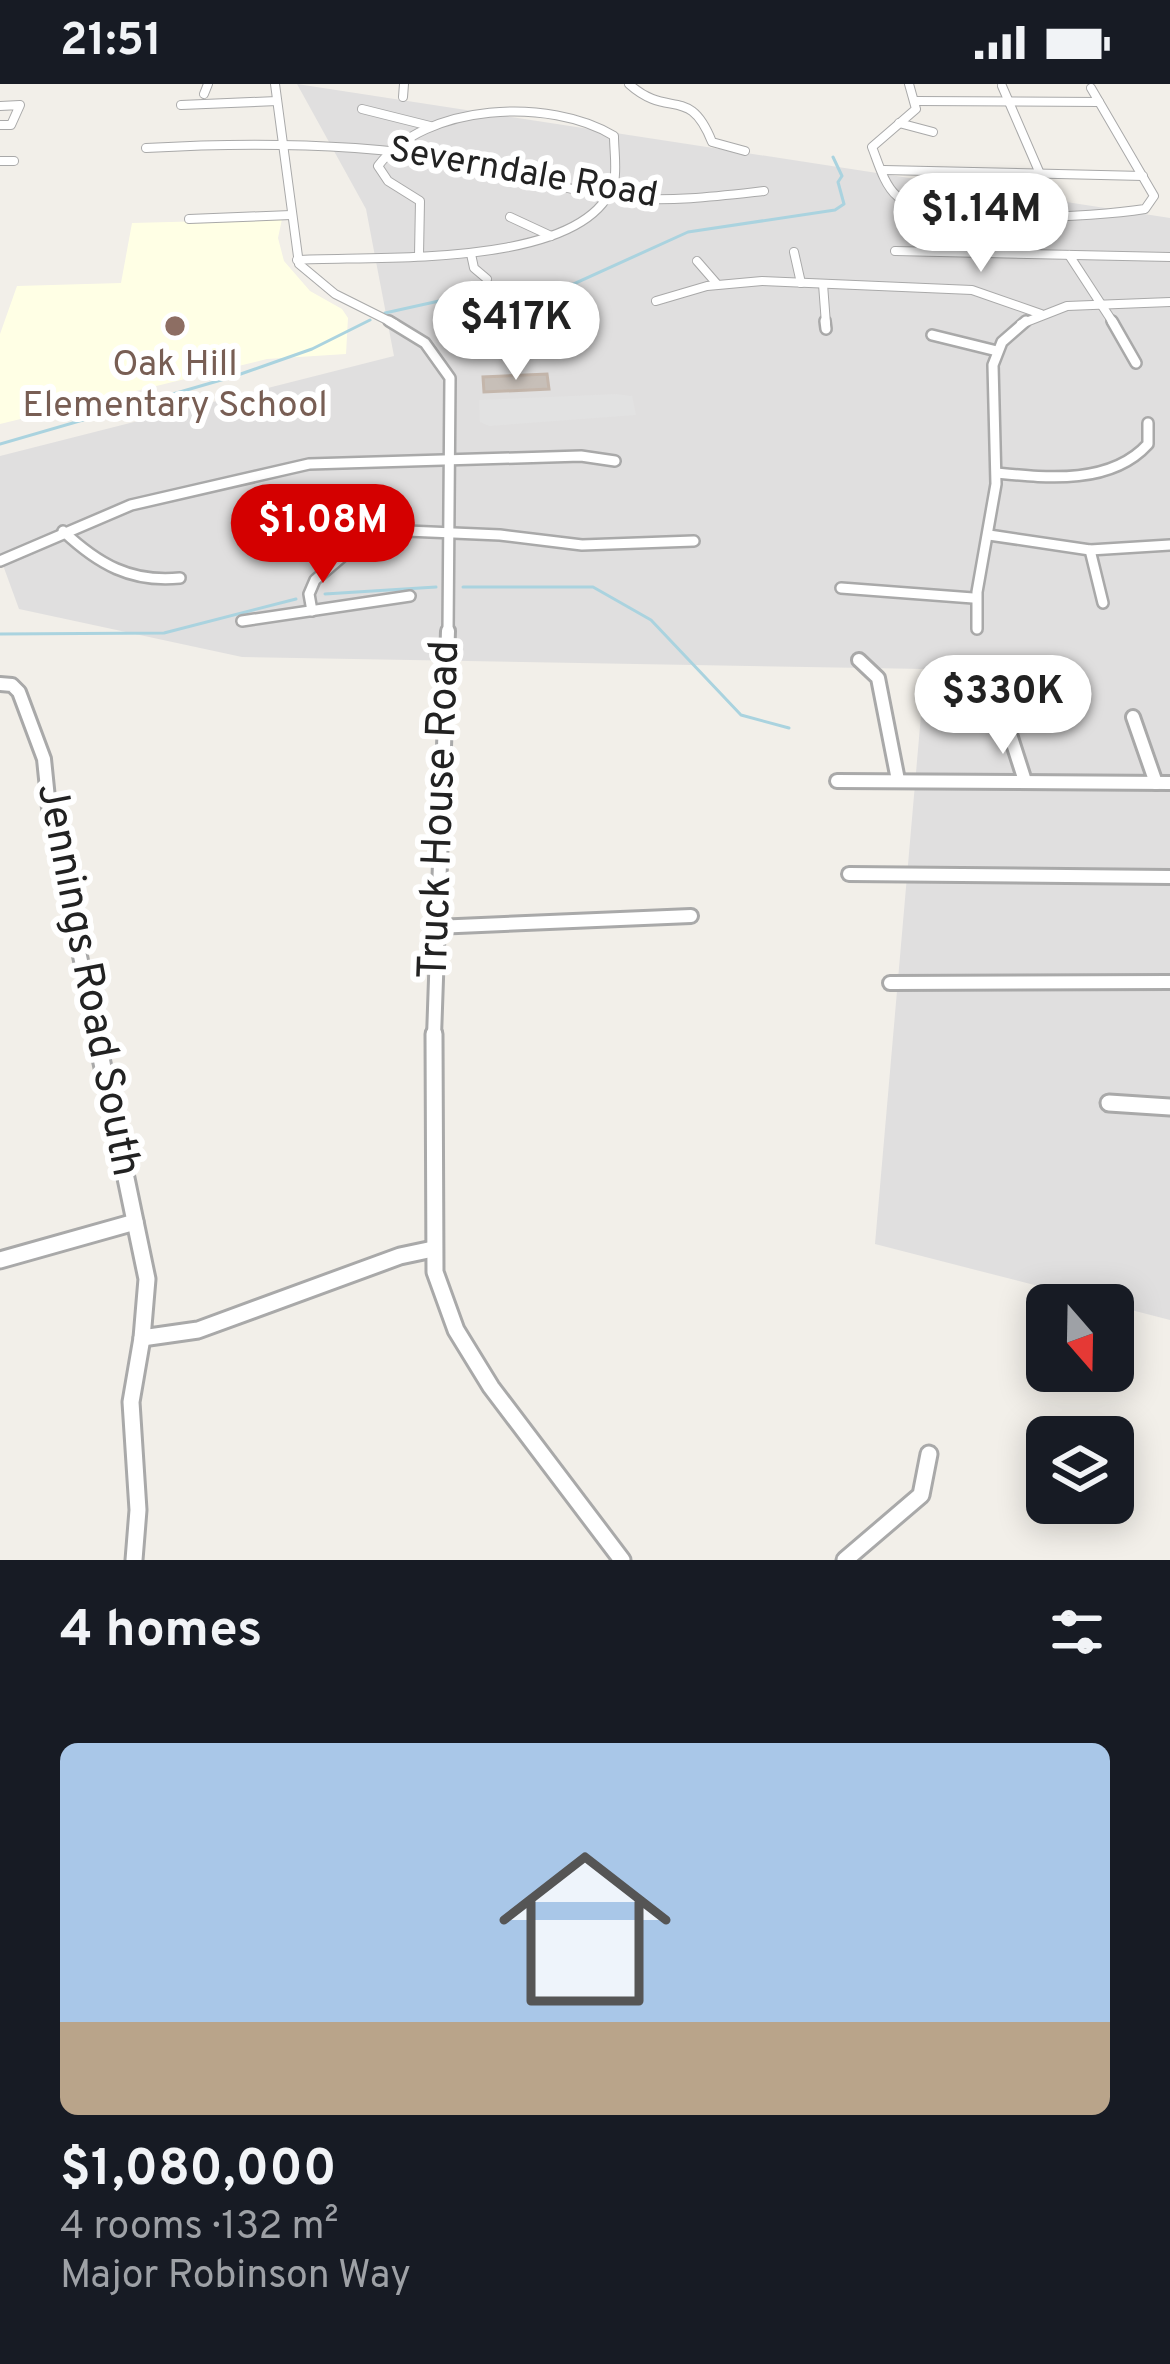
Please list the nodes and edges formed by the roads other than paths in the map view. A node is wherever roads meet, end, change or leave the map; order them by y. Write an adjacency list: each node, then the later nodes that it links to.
1 (208, 84): 8 (street)
2 (275, 84): 11 (street)
3 (404, 84): 9 (street)
4 (629, 84): 24 (street)
5 (909, 84): 10 (street)
6 (1002, 86): 12 (street)
7 (1091, 88): 13 (street)
8 (204, 94)
9 (403, 97)
10 (916, 100): 12 (street); 17 (street)
11 (277, 101): 14 (street); 22 (street)
12 (1010, 102): 13 (street); 28 (street)
13 (1099, 102): 29 (street)
14 (181, 105)
15 (0, 106): 18 (street)
16 (362, 109): 19 (street)
17 (898, 123): 20 (street); 27 (street)
18 (0, 125)
19 (430, 125): 23 (street); 31 (street)
20 (933, 132)
21 (146, 148): 22 (street, Severndale Road)
22 (283, 148): 23 (street, Severndale Road); 34 (street)
23 (391, 151): 31 (street, Severndale Road); 41 (street)
24 (745, 151)
25 (14, 160): 26 (street)
26 (0, 161)
27 (884, 170): 28 (street); 32 (street)
28 (1041, 176): 29 (street)
29 (1143, 176): 32 (street)
30 (764, 191): 31 (street, Severndale Road)
31 (607, 195): 37 (street)
32 (1145, 208): 33 (street)
33 (1158, 213)
34 (291, 215): 36 (street); 44 (street)
35 (510, 217): 37 (street)
36 (189, 218)
37 (552, 236): 40 (street)
38 (895, 251): 42 (street)
39 (794, 252): 47 (street)
40 (471, 254): 41 (street); 46 (street)
41 (419, 255): 44 (street)
42 (1069, 255): 43 (street); 51 (street)
43 (1170, 257)
44 (297, 260): 59 (street, Truck House Road)
45 (697, 261): 48 (street)
46 (487, 279)
47 (801, 283): 48 (street); 49 (street)
48 (717, 284): 50 (street)
49 (823, 284): 53 (street); 54 (street)
50 (656, 302)
51 (1097, 302): 52 (street); 53 (street); 57 (street)
52 (1170, 302)
53 (1041, 314): 56 (street)
54 (826, 329)
55 (932, 335): 56 (street)
56 (998, 351): 61 (street)
57 (1136, 363)
58 (1148, 423): 61 (street)
59 (452, 460): 60 (street); 62 (street); 63 (street, Truck House Road)
60 (615, 461)
61 (997, 473): 64 (street)
62 (63, 531): 68 (street); 69 (street)
63 (451, 535): 65 (street); 74 (street); 88 (street, Truck House Road)
64 (989, 535): 67 (street); 72 (street)
65 (694, 541)
66 (1170, 545): 67 (street)
67 (1090, 550): 73 (street)
68 (0, 561)
69 (180, 578)
70 (841, 589): 72 (street)
71 (410, 596): 74 (street)
72 (973, 598): 76 (street)
73 (1103, 603)
74 (312, 611): 75 (street)
75 (242, 621)
76 (977, 629)
77 (859, 660): 81 (street)
78 (0, 684): 93 (street, Jennings Road South)
79 (1000, 703): 83 (street)
80 (1133, 717): 84 (street)
81 (898, 780): 82 (street); 83 (street)
82 (837, 781)
83 (1025, 781): 84 (street)
84 (1163, 783)
85 (850, 874): 86 (street)
86 (1170, 877)
87 (691, 916): 88 (street)
88 (435, 927): 94 (street, Truck House Road)
89 (1170, 982): 90 (street)
90 (890, 983)
91 (1109, 1103): 92 (street)
92 (1170, 1107)
93 (135, 1222): 95 (street); 96 (street, Jennings Road South)
94 (433, 1250): 96 (street); 99 (street, Truck House Road)
95 (0, 1260)
96 (142, 1337): 98 (street, Jennings Road South)
97 (929, 1454): 100 (street)
98 (134, 1560)
99 (622, 1560)
100 (845, 1560)

